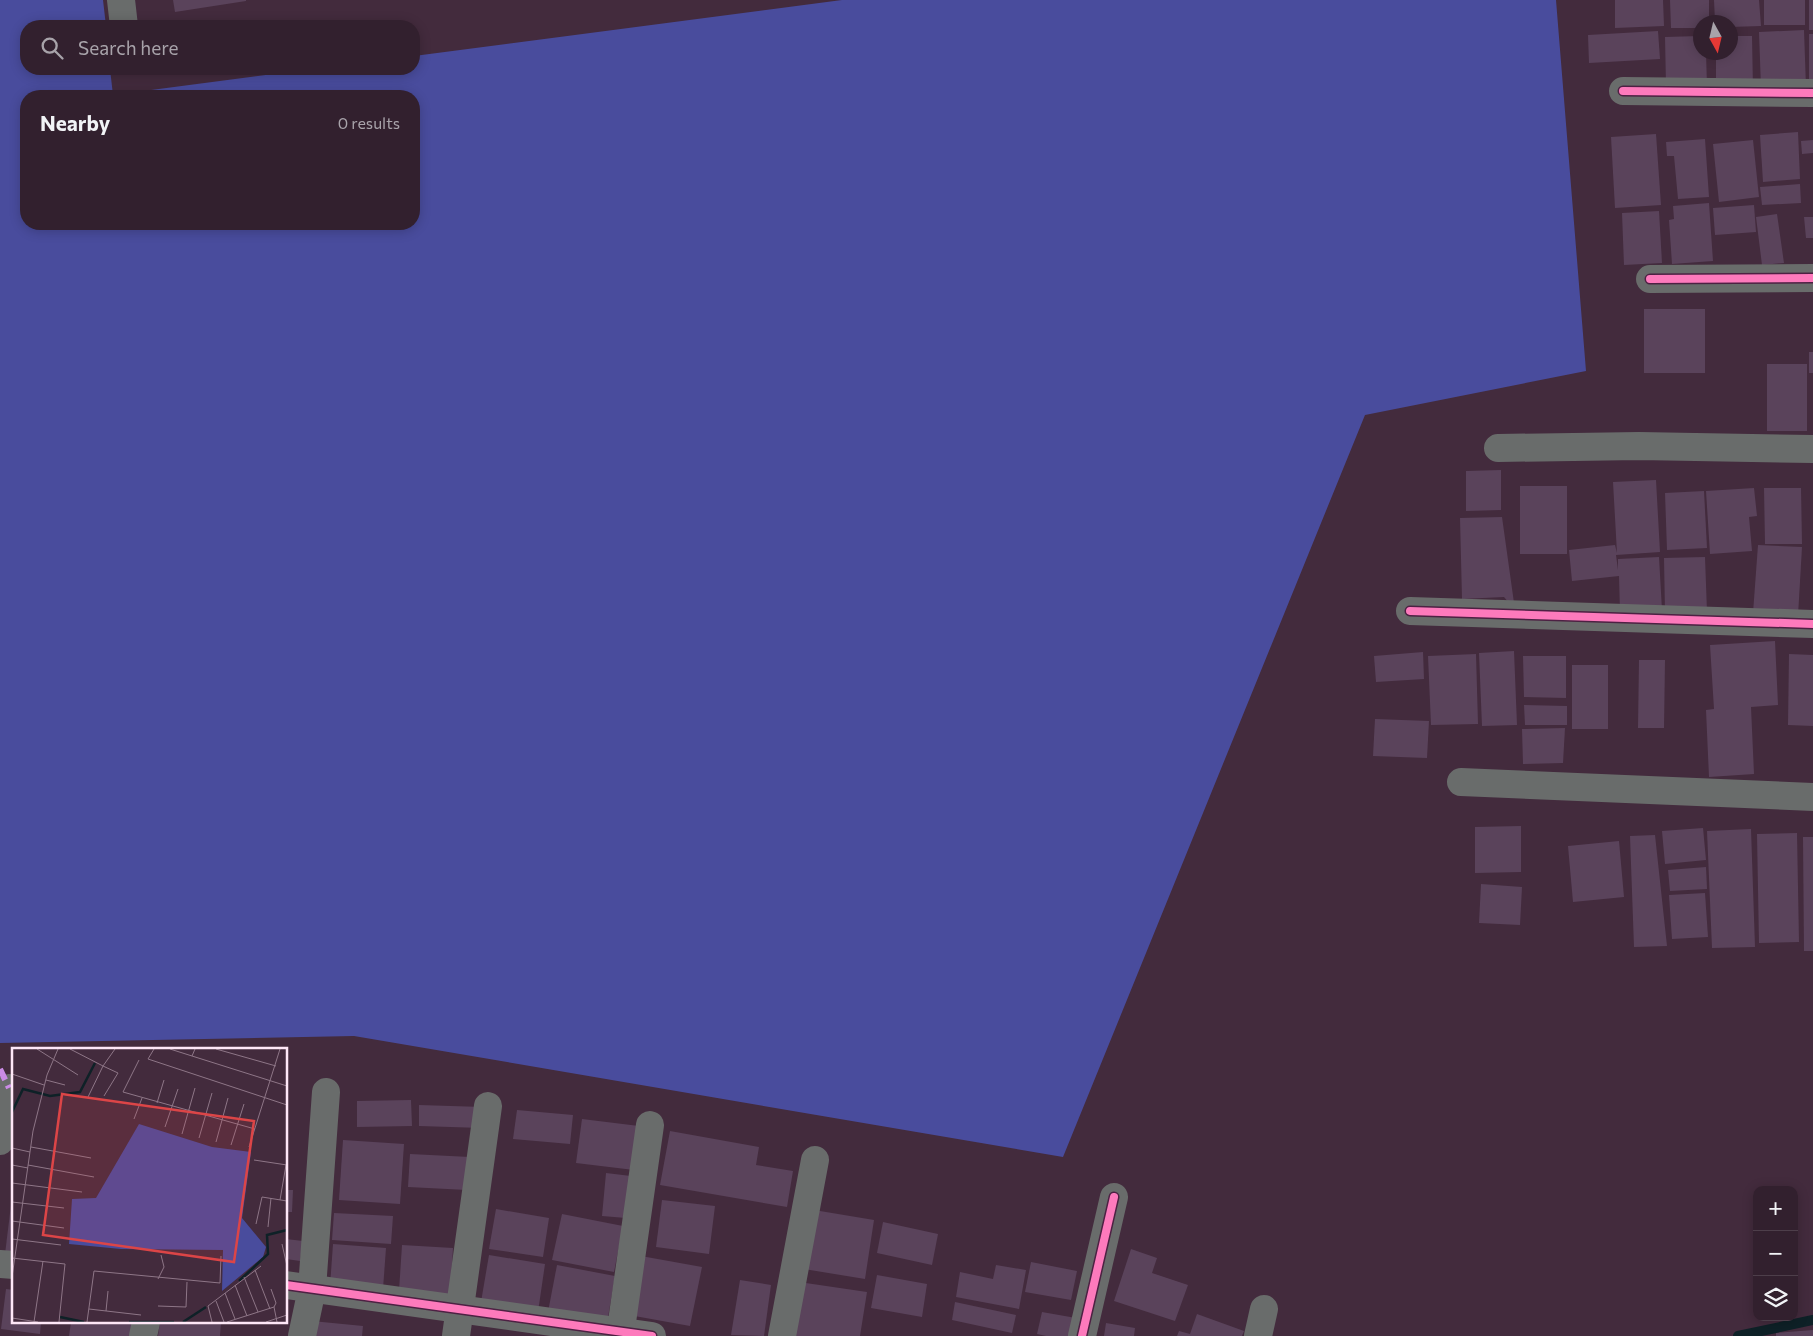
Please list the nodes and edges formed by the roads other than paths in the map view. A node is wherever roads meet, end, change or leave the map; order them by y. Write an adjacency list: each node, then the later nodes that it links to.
1 (121, 0): 2 (street)
2 (123, 20)
3 (1623, 90): 4 (street)
4 (1813, 92)
5 (1813, 278): 6 (street)
6 (1650, 279)
7 (1498, 448): 8 (street)
8 (1813, 449)
9 (1410, 611): 10 (street)
10 (1813, 624)
11 (1461, 782): 12 (street)
12 (1813, 796)
13 (9, 1088): 17 (street)
14 (326, 1092): 20 (street)
15 (488, 1106): 21 (street)
16 (650, 1125): 23 (street)
17 (0, 1141)
18 (815, 1160): 27 (street)
19 (1114, 1197): 28 (street)
20 (299, 1287): 21 (street); 24 (street)
21 (459, 1309): 23 (street); 25 (street)
22 (1264, 1309): 29 (street)
23 (620, 1334): 26 (street)
24 (302, 1336)
25 (456, 1336)
26 (652, 1336)
27 (782, 1336)
28 (1082, 1336)
29 (1258, 1336)

